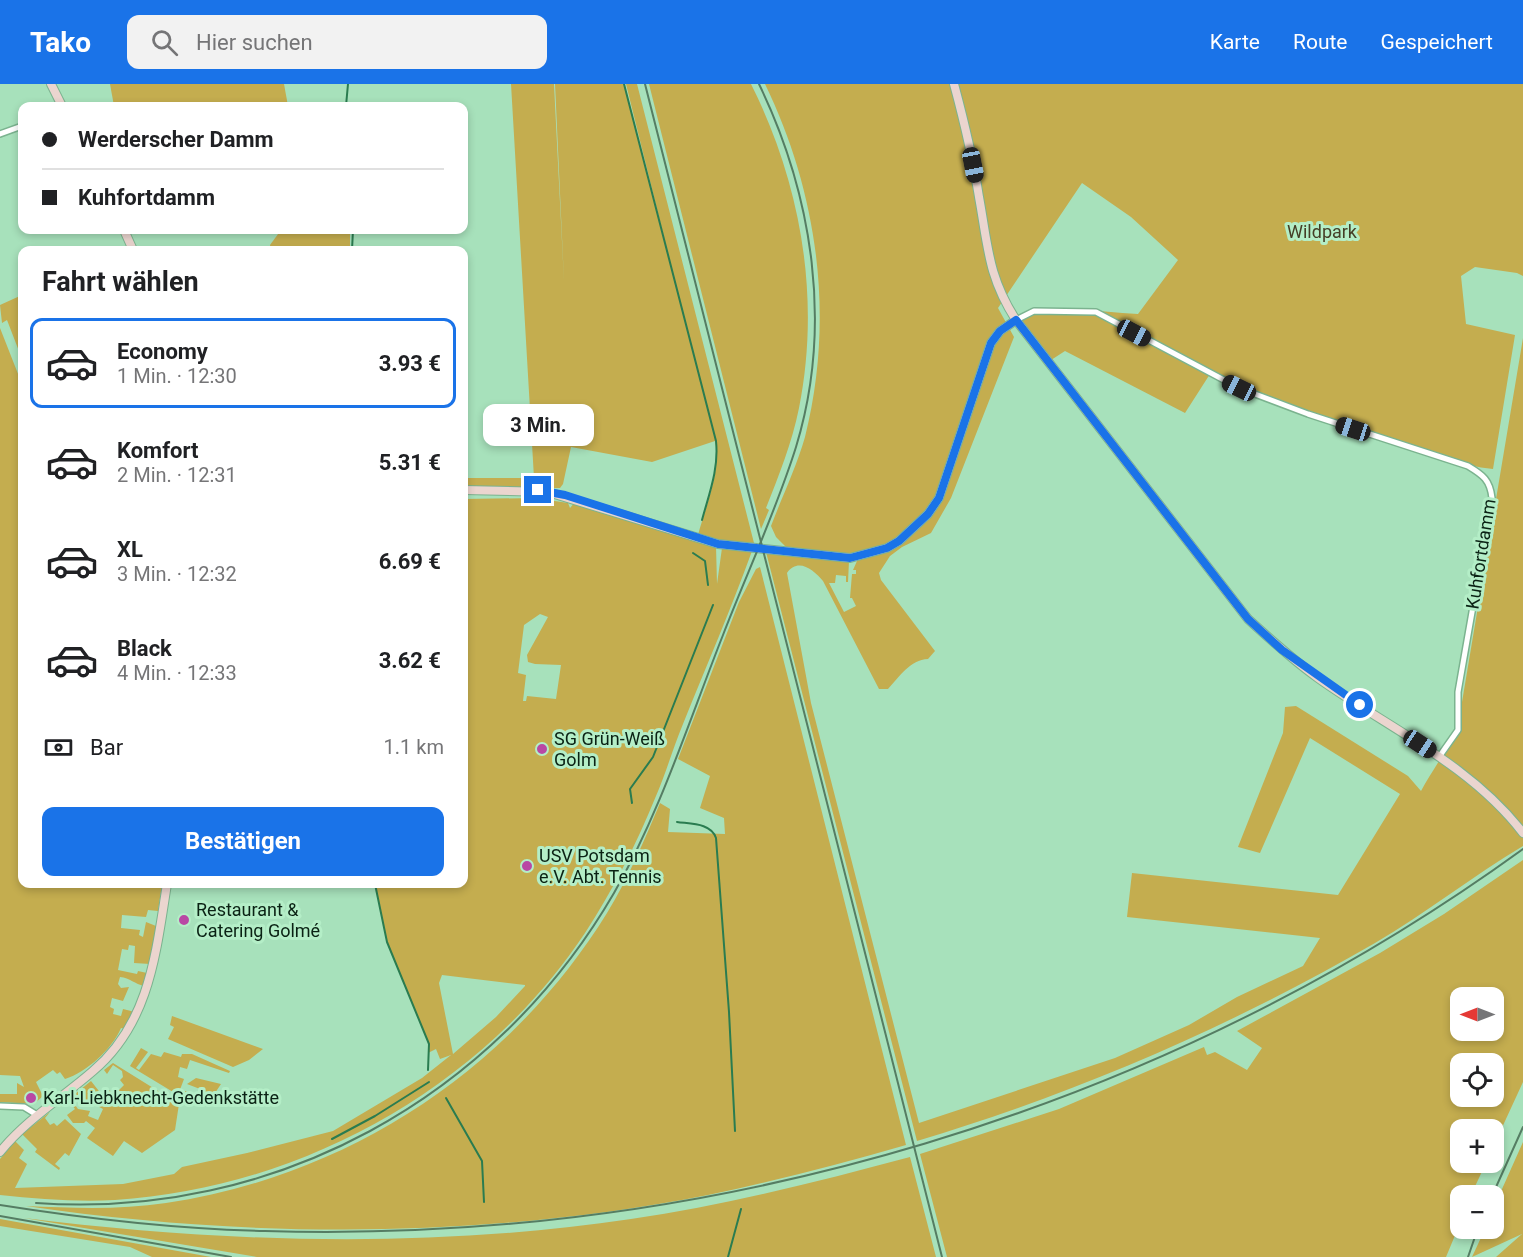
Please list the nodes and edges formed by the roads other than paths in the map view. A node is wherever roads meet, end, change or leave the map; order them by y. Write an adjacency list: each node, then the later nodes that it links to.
1 (51, 84): 3 (street)
2 (954, 84): 6 (street)
3 (60, 102)
4 (18, 127): 5 (street)
5 (0, 134)
6 (1016, 320): 7 (street, Kuhfortdamm); 8 (street); 8 (street, Kuhfortdamm)
7 (468, 490)
8 (1440, 757): 9 (street)
9 (1523, 833)
10 (166, 888): 12 (street)
11 (0, 1106): 12 (street)
12 (37, 1115): 13 (street)
13 (0, 1152)

